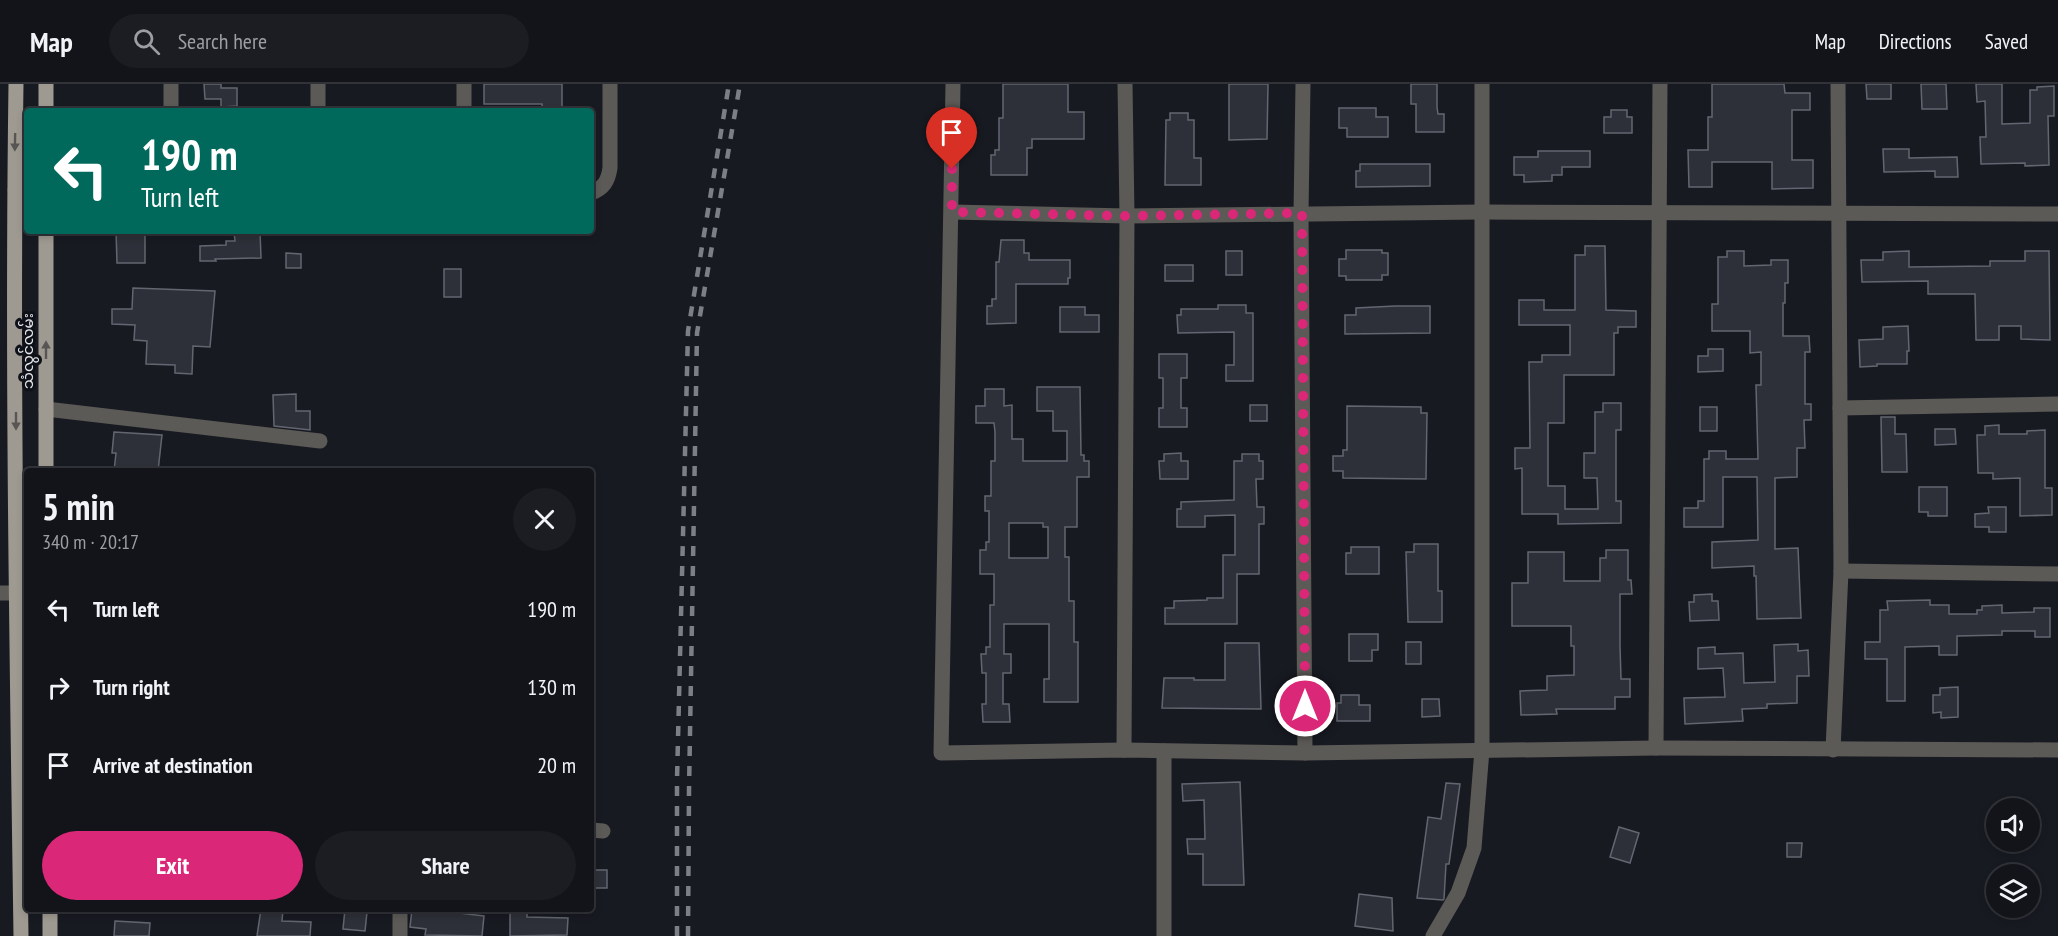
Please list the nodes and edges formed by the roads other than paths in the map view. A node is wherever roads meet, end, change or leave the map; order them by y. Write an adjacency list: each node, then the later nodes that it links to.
1 (16, 84): 17 (main road, သံလွင်လမ်း, one-way to 17)
2 (46, 84): 13 (main road)
3 (171, 84): 14 (street)
4 (318, 84): 15 (street)
5 (464, 84): 16 (street)
6 (610, 84): 18 (street)
7 (952, 84): 19 (street)
8 (1125, 84): 25 (street)
9 (1303, 84): 22 (street)
10 (1482, 84): 20 (street)
11 (1660, 84): 21 (street)
12 (1838, 84): 23 (street)
13 (46, 108)
14 (171, 108)
15 (318, 108)
16 (464, 108)
17 (21, 190): 35 (main road, သံလွင်လမ်း, one-way to 35)
18 (594, 192)
19 (952, 212): 25 (street); 37 (street)
20 (1481, 212): 21 (street); 22 (street); 38 (street)
21 (1660, 212): 23 (street); 36 (street)
22 (1302, 213): 25 (street); 42 (street)
23 (1839, 214): 24 (street); 28 (street)
24 (2058, 214)
25 (1127, 216): 37 (street)
26 (46, 234): 29 (main road, သံလွင်လမ်း, one-way to 26)
27 (2058, 404): 28 (street)
28 (1840, 408): 32 (street)
29 (46, 409): 30 (street); 31 (main road, သံလွင်လမ်း)
30 (320, 441)
31 (46, 468)
32 (1841, 571): 33 (street); 39 (street)
33 (2058, 574)
34 (0, 593): 35 (street)
35 (22, 594): 45 (main road, သံလွင်လမ်း)
36 (1656, 748): 38 (street); 39 (street)
37 (1125, 750): 41 (street)
38 (1482, 750): 42 (street); 49 (street)
39 (1833, 750): 40 (street)
40 (2058, 750)
41 (1164, 751): 42 (street); 48 (street)
42 (1305, 753)
43 (50, 912): 46 (main road)
44 (400, 912): 47 (street)
45 (21, 936)
46 (50, 936)
47 (400, 936)
48 (1164, 936)
49 (1433, 936)

